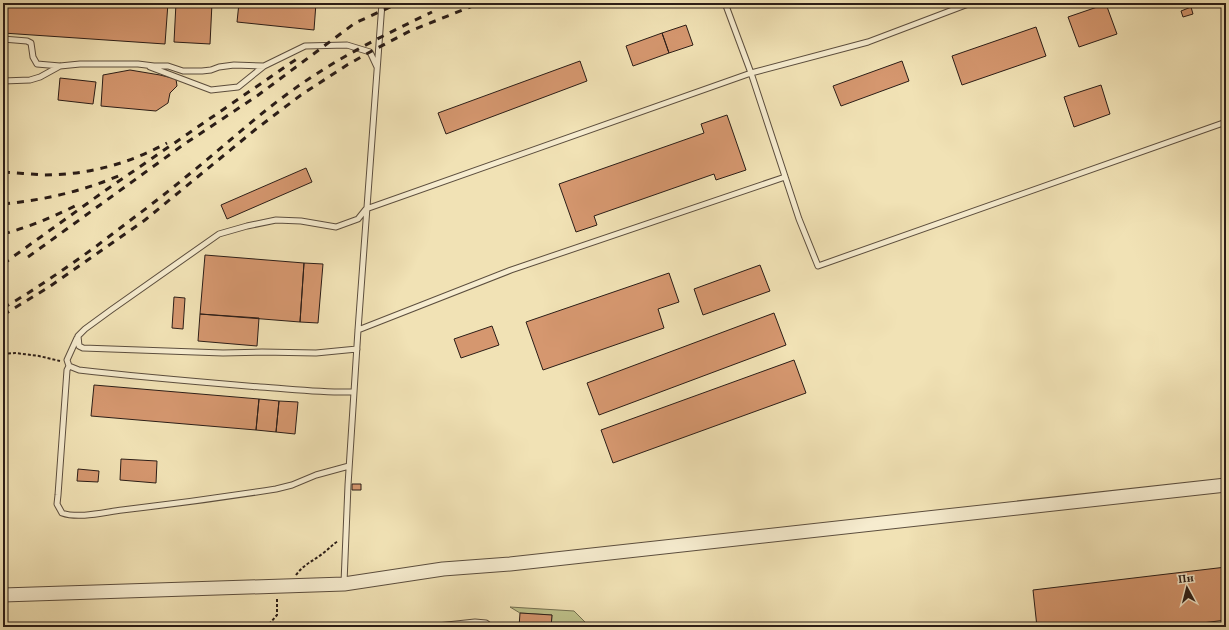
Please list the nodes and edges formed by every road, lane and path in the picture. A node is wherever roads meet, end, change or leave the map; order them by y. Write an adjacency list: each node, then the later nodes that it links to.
1 (382, 3): 8 (lane)
2 (725, 3): 9 (lane)
3 (971, 3): 9 (lane)
4 (3, 39): 6 (lane)
5 (143, 65): 6 (lane); 7 (lane); 7 (lane)
6 (60, 66): 10 (lane)
7 (264, 66): 8 (lane)
8 (377, 68): 13 (lane)
9 (751, 73): 12 (lane); 13 (lane)
10 (3, 82)
11 (1226, 122): 12 (lane)
12 (785, 177): 14 (lane)
13 (366, 209): 14 (lane); 15 (lane)
14 (358, 330): 16 (lane)
15 (78, 336): 16 (lane); 18 (lane)
16 (357, 349): 20 (lane)
17 (3, 354): 18 (path)
18 (67, 360): 19 (lane)
19 (69, 366): 20 (lane); 21 (lane)
20 (354, 392): 21 (lane)
21 (349, 466): 23 (lane)
22 (1226, 485): 23 (street)
23 (344, 584): 24 (street)
24 (3, 595)
25 (428, 627): 26 (lane)
26 (491, 627)

